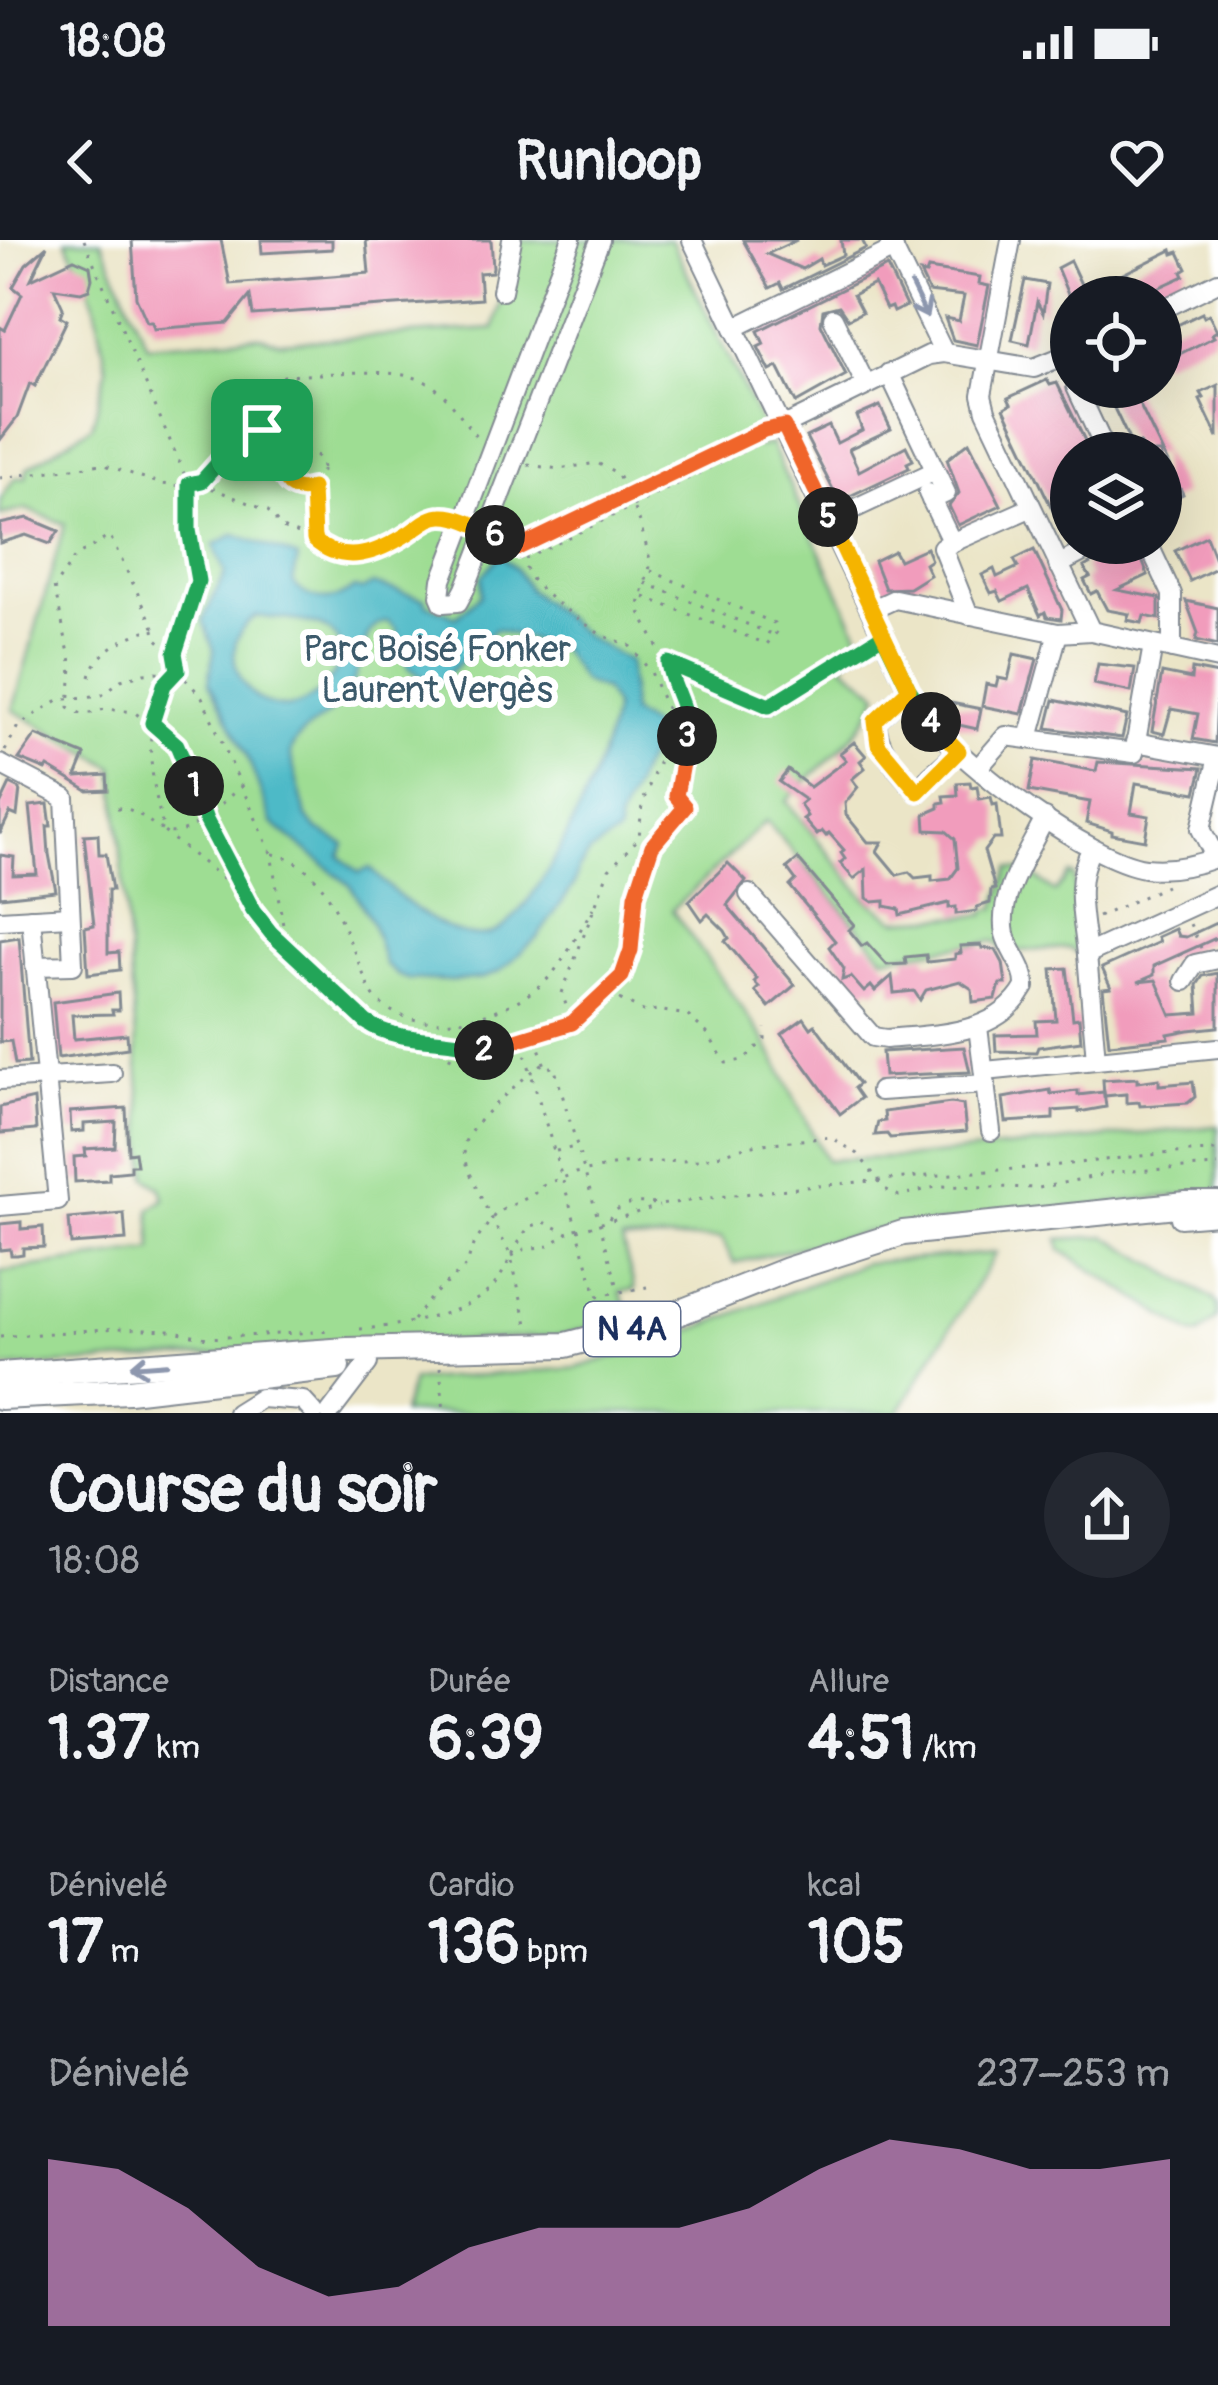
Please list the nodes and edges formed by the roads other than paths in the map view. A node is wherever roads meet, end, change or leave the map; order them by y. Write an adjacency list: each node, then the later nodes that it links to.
1 (512, 240): 8 (street)
2 (572, 240): 3 (street)
3 (600, 240)
4 (692, 240): 11 (street)
5 (1011, 240): 13 (street)
6 (891, 245): 11 (street); 12 (street, one-way to 12)
7 (1218, 282): 9 (street)
8 (502, 291)
9 (1182, 300)
10 (833, 318): 16 (street)
11 (734, 328): 17 (street)
12 (944, 353): 13 (street); 15 (street)
13 (988, 360): 14 (street); 19 (street)
14 (1050, 362)
15 (889, 373): 16 (street); 18 (street)
16 (866, 385): 17 (street)
17 (778, 432): 20 (street)
18 (928, 474): 20 (street); 21 (street)
19 (1030, 508): 21 (street); 23 (street)
20 (830, 520): 24 (street)
21 (952, 543): 25 (street)
22 (1158, 564): 29 (street)
23 (1058, 565): 26 (street)
24 (871, 610): 25 (street); 28 (street)
25 (969, 615): 27 (street)
26 (1090, 631): 27 (street); 29 (street)
27 (1058, 633): 33 (street)
28 (883, 635): 31 (street); 32 (street)
29 (1162, 647): 30 (street); 34 (street)
30 (1218, 659)
31 (668, 663)
32 (909, 689): 35 (street); 35 (street)
33 (1029, 738): 34 (street); 38 (street)
34 (1134, 747): 37 (street)
35 (959, 751): 38 (street)
36 (1, 760): 44 (street)
37 (1217, 761): 41 (street)
38 (979, 767): 39 (street)
39 (1045, 818): 40 (street); 51 (street)
40 (1092, 848): 41 (street); 47 (street)
41 (1217, 858)
42 (1218, 893): 47 (street)
43 (749, 894): 51 (street)
44 (69, 916): 45 (street); 49 (street)
45 (32, 918): 46 (street); 49 (street)
46 (0, 920)
47 (1088, 954): 53 (street)
48 (1212, 960): 50 (street)
49 (35, 966): 55 (street)
50 (1184, 981)
51 (978, 1027): 56 (street)
52 (1218, 1048): 53 (street)
53 (1096, 1060): 56 (street)
54 (112, 1073): 55 (street)
55 (46, 1076): 57 (street); 60 (street)
56 (986, 1077): 58 (street); 59 (street)
57 (0, 1080)
58 (880, 1091)
59 (991, 1130)
60 (0, 1206)
61 (1218, 1209): 62 (main road, N 4A); 62 (main road, N 4A)
62 (862, 1246): 63 (main road, N 4A)
63 (380, 1358): 65 (main road, N 4A); 69 (street)
64 (0, 1375): 65 (main road, N 4A)
65 (92, 1392): 66 (main road, N 4A)
66 (0, 1397)
67 (237, 1413): 68 (street)
68 (314, 1413)
69 (330, 1413)

